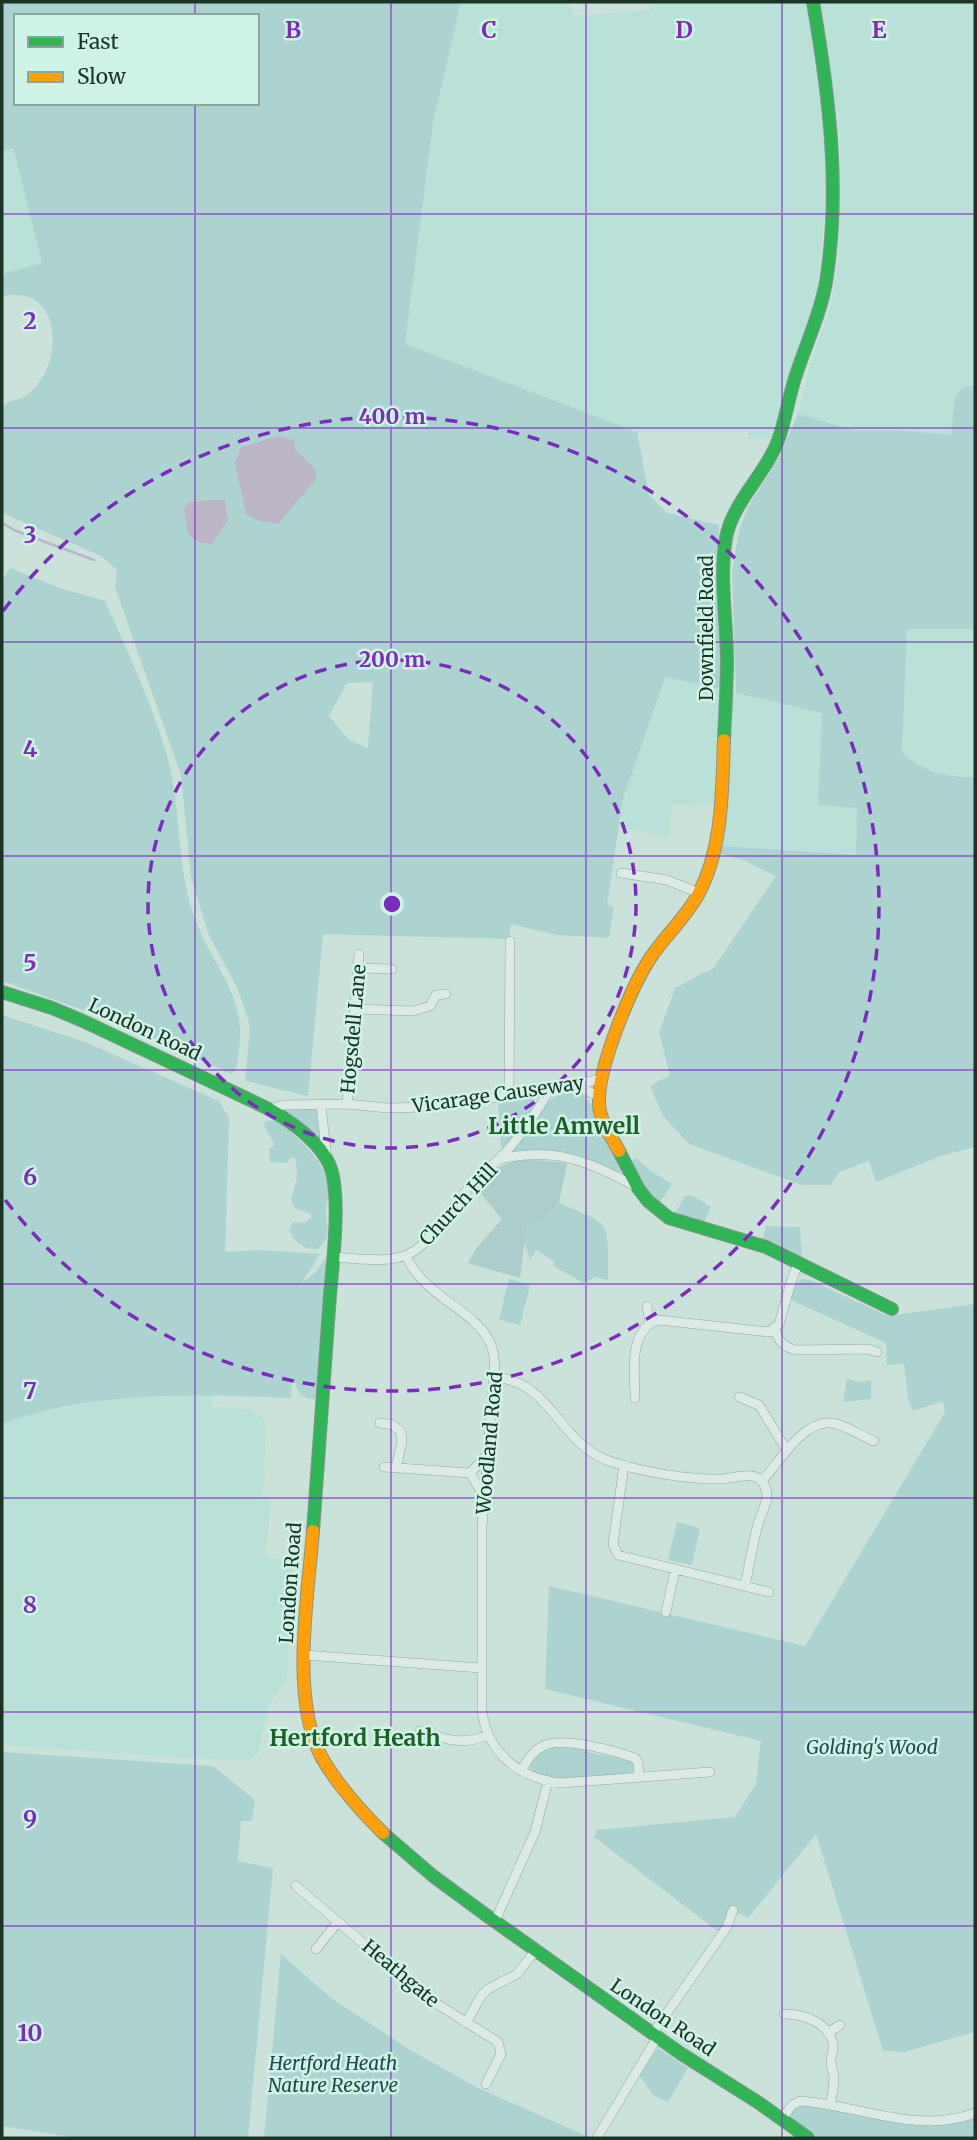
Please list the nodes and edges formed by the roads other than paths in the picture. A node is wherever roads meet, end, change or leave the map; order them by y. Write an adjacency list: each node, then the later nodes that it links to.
1 (813, 2): 3 (main road, Downfield Road)
2 (621, 873): 3 (street)
3 (699, 893): 11 (main road, Downfield Road)
4 (510, 941): 14 (street)
5 (359, 954): 6 (street, Hogsdell Lane)
6 (358, 968): 7 (street); 10 (street, Hogsdell Lane)
7 (392, 969)
8 (2, 992): 18 (main road, London Road)
9 (446, 995): 10 (street)
10 (355, 1009): 16 (street, Hogsdell Lane)
11 (601, 1079): 12 (street, Vicarage Causeway); 15 (main road, Downfield Road)
12 (575, 1085): 13 (street, Vicarage Causeway); 15 (street)
13 (549, 1090): 14 (street, Vicarage Causeway); 19 (street, Church Hill)
14 (509, 1096): 16 (street, Vicarage Causeway)
15 (598, 1096): 21 (main road)
16 (347, 1104): 17 (street, Vicarage Causeway)
17 (321, 1106): 18 (street, Vicarage Causeway); 20 (street)
18 (270, 1109): 20 (main road, London Road)
19 (500, 1159): 21 (street); 22 (street, Church Hill)
20 (327, 1160): 23 (main road, London Road)
21 (638, 1188): 24 (main road)
22 (407, 1255): 23 (street, Church Hill); 30 (street, Woodland Road)
23 (333, 1257): 47 (main road, London Road)
24 (798, 1264): 26 (main road); 28 (street)
25 (647, 1306): 27 (street)
26 (892, 1310)
27 (650, 1323): 28 (street); 32 (street)
28 (775, 1329): 29 (street)
29 (877, 1352)
30 (495, 1377): 36 (street, Woodland Road); 37 (street)
31 (739, 1397): 35 (street)
32 (635, 1398)
33 (380, 1423): 39 (street)
34 (874, 1441): 35 (street)
35 (786, 1449): 41 (street)
36 (487, 1455): 40 (street); 42 (street, Woodland Road)
37 (624, 1465): 41 (street); 43 (street)
38 (384, 1467): 39 (street)
39 (396, 1468): 40 (street)
40 (470, 1473): 42 (street)
41 (762, 1481): 44 (street)
42 (483, 1495): 48 (street, Woodland Road)
43 (675, 1570): 44 (street); 46 (street)
44 (745, 1586): 45 (street)
45 (769, 1592)
46 (666, 1612)
47 (304, 1655): 48 (street); 57 (main road, London Road)
48 (481, 1668): 50 (street, Woodland Road)
49 (420, 1731): 50 (street)
50 (488, 1735): 51 (street)
51 (521, 1771): 53 (street); 54 (street)
52 (710, 1772): 53 (street)
53 (639, 1777): 54 (street)
54 (548, 1781): 57 (street)
55 (296, 1886): 58 (street, Heathgate)
56 (733, 1910): 65 (street)
57 (495, 1921): 60 (main road, London Road)
58 (338, 1922): 59 (street); 62 (street, Heathgate)
59 (316, 1950)
60 (536, 1950): 62 (street); 65 (main road, London Road)
61 (784, 2014): 64 (street)
62 (466, 2023): 66 (street, Heathgate)
63 (840, 2025): 64 (street)
64 (828, 2033): 67 (street)
65 (656, 2035): 69 (main road, London Road); 70 (street)
66 (486, 2084)
67 (830, 2105): 68 (street); 69 (street)
68 (975, 2113)
69 (782, 2119): 71 (main road, London Road)
70 (597, 2138)
71 (808, 2138)

